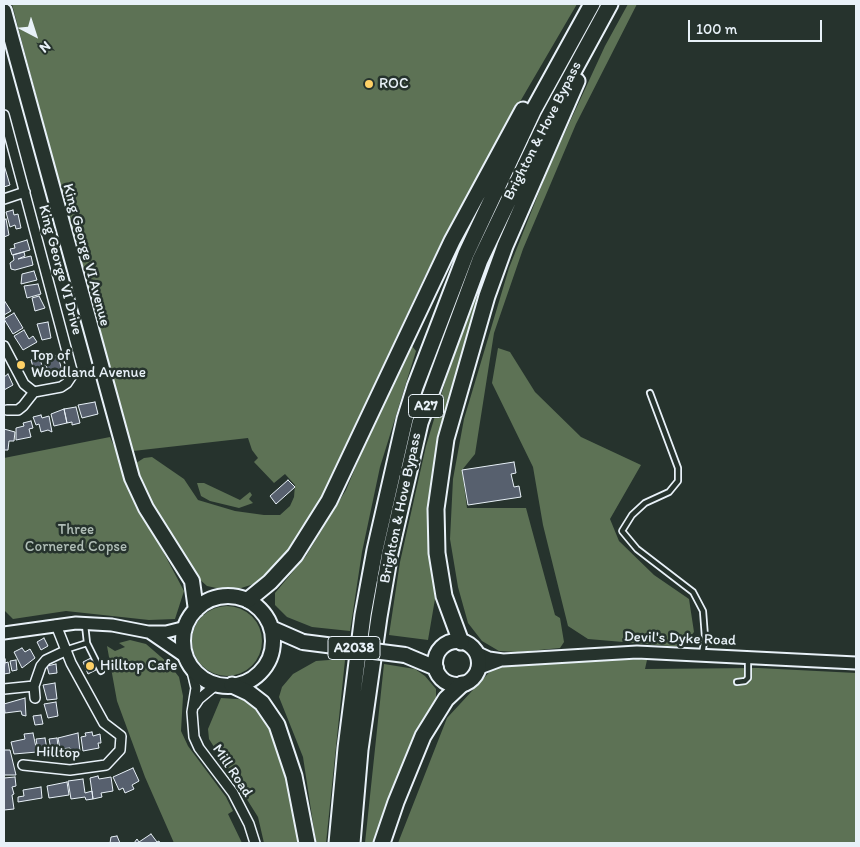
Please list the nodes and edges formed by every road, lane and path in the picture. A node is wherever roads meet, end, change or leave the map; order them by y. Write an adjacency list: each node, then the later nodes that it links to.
1 (592, 4): 4 (highway, Brighton & Hove Bypass / A27)
2 (610, 4): 23 (highway, A27); 49 (highway, Brighton & Hove Bypass / A27)
3 (4, 10): 12 (main road, King George VI Avenue)
4 (565, 51): 14 (highway, A27); 48 (highway, Brighton & Hove Bypass / A27)
5 (4, 115): 6 (street, King George VI Drive)
6 (25, 192): 7 (street, King George VI Drive); 9 (street, King George VI Drive)
7 (4, 199)
8 (4, 346): 9 (street)
9 (34, 392): 11 (street)
10 (650, 393): 30 (lane)
11 (7, 410)
12 (192, 581): 13 (main road, King George VI Avenue); 15 (main road, King George VI Avenue)
13 (218, 597): 14 (main road); 15 (main road)
14 (248, 600): 19 (main road)
15 (196, 610): 18 (main road)
16 (85, 624): 17 (street); 20 (street); 24 (lane)
17 (56, 625): 21 (street); 25 (street, Hilltop)
18 (186, 627): 20 (street); 32 (main road)
19 (271, 628): 22 (main road, A2038); 28 (main road)
20 (148, 632): 32 (street)
21 (4, 633)
22 (304, 642): 28 (main road, A2038); 29 (main road, A2038, bridge)
23 (461, 642): 26 (main road); 27 (main road)
24 (87, 643): 25 (lane); 37 (lane)
25 (65, 650): 41 (street); 45 (street, Hilltop)
26 (438, 652): 29 (main road, A2038); 35 (main road)
27 (476, 652): 33 (street, Devil's Dyke Road); 36 (main road)
28 (271, 654): 40 (main road)
29 (405, 654): 35 (main road, A2038)
30 (702, 656): 31 (street, Devil's Dyke Road); 33 (street, Devil's Dyke Road)
31 (748, 657): 34 (street, Devil's Dyke Road); 38 (lane)
32 (188, 660): 40 (main road); 44 (street, Mill Road)
33 (503, 660): 36 (street, Devil's Dyke Road)
34 (856, 663)
35 (436, 668): 39 (main road)
36 (478, 670): 39 (main road)
37 (101, 671)
38 (738, 682)
39 (462, 684): 50 (highway)
40 (224, 685): 44 (street); 47 (highway)
41 (34, 686): 42 (street); 43 (street)
42 (4, 689)
43 (36, 698)
44 (192, 712): 46 (street, Mill Road)
45 (23, 765)
46 (255, 843)
47 (307, 843)
48 (337, 843)
49 (352, 843)
50 (382, 843)

